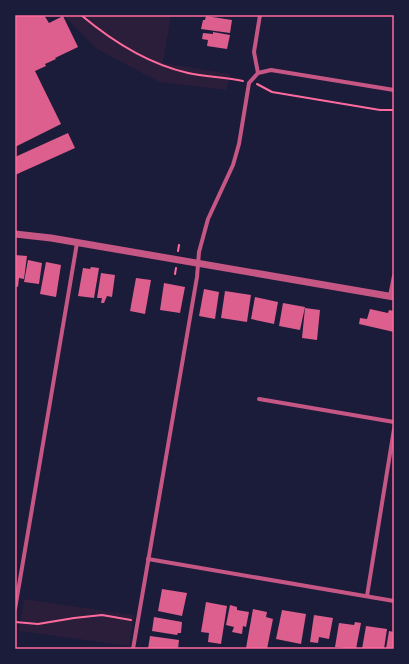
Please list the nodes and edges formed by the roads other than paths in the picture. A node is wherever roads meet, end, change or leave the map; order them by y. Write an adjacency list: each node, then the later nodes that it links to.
1 (260, 15): 2 (street)
2 (258, 73): 3 (street); 6 (street)
3 (394, 90)
4 (15, 234): 5 (street)
5 (77, 243): 6 (street); 15 (street)
6 (198, 264): 8 (street); 12 (street)
7 (394, 276): 8 (street)
8 (392, 296)
9 (259, 399): 10 (street)
10 (394, 422)
11 (394, 429): 13 (street)
12 (148, 559): 13 (street); 16 (street)
13 (367, 596): 14 (street)
14 (394, 601)
15 (15, 609)
16 (133, 649)

